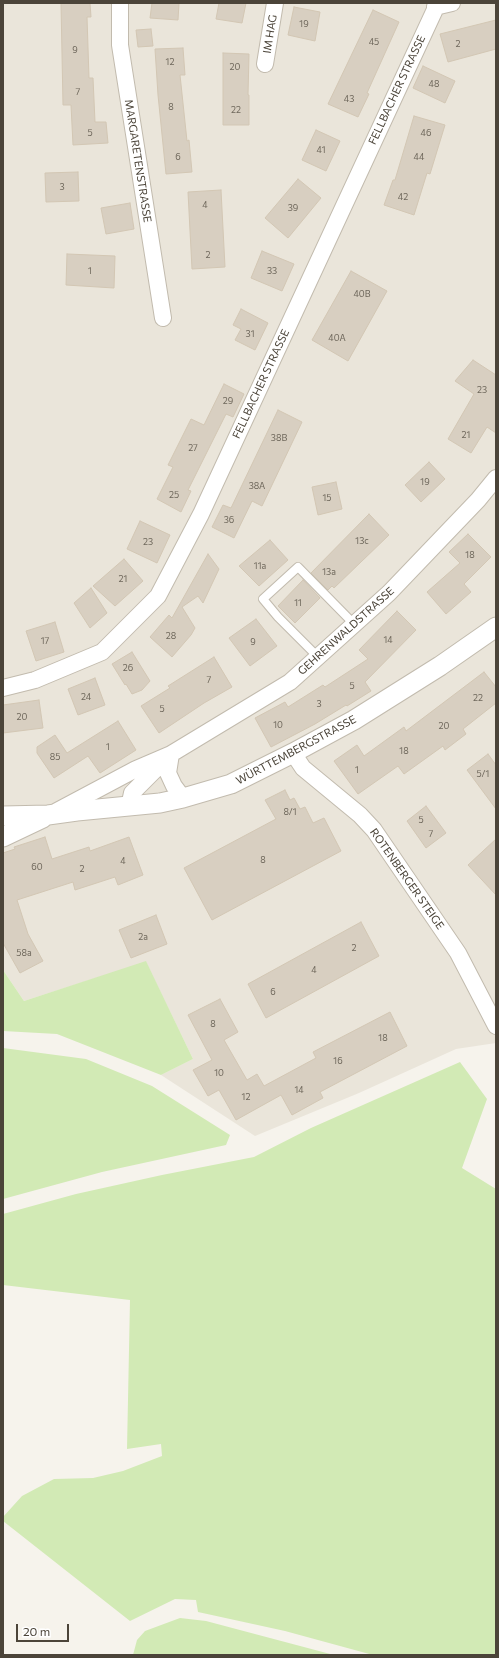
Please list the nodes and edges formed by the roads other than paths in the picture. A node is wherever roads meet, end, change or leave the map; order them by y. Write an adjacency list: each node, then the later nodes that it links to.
1 (120, 3): 6 (street, MARGARETENSTRASSE)
2 (275, 3): 5 (street, IM HAG)
3 (452, 3): 4 (street)
4 (436, 5): 11 (street, FELLBACHER STRASSE)
5 (265, 64)
6 (163, 318)
7 (496, 478): 8 (street, GEHRENWALDSTRASSE)
8 (354, 624): 10 (street, GEHRENWALDSTRASSE); 10 (lane)
9 (496, 627): 12 (street, WÜRTTEMBERGSTRASSE)
10 (318, 657): 13 (street, GEHRENWALDSTRASSE)
11 (3, 688)
12 (293, 753): 14 (street, WÜRTTEMBERGSTRASSE); 19 (street, ROTENBERGER STEIGE)
13 (171, 754): 14 (street); 15 (street, GEHRENWALDSTRASSE); 16 (street, GEHRENWALDSTRASSE)
14 (183, 798): 15 (street, WÜRTTEMBERGSTRASSE)
15 (129, 806): 16 (street, WÜRTTEMBERGSTRASSE)
16 (48, 815): 17 (street); 18 (street)
17 (3, 816)
18 (3, 837)
19 (496, 1026)

